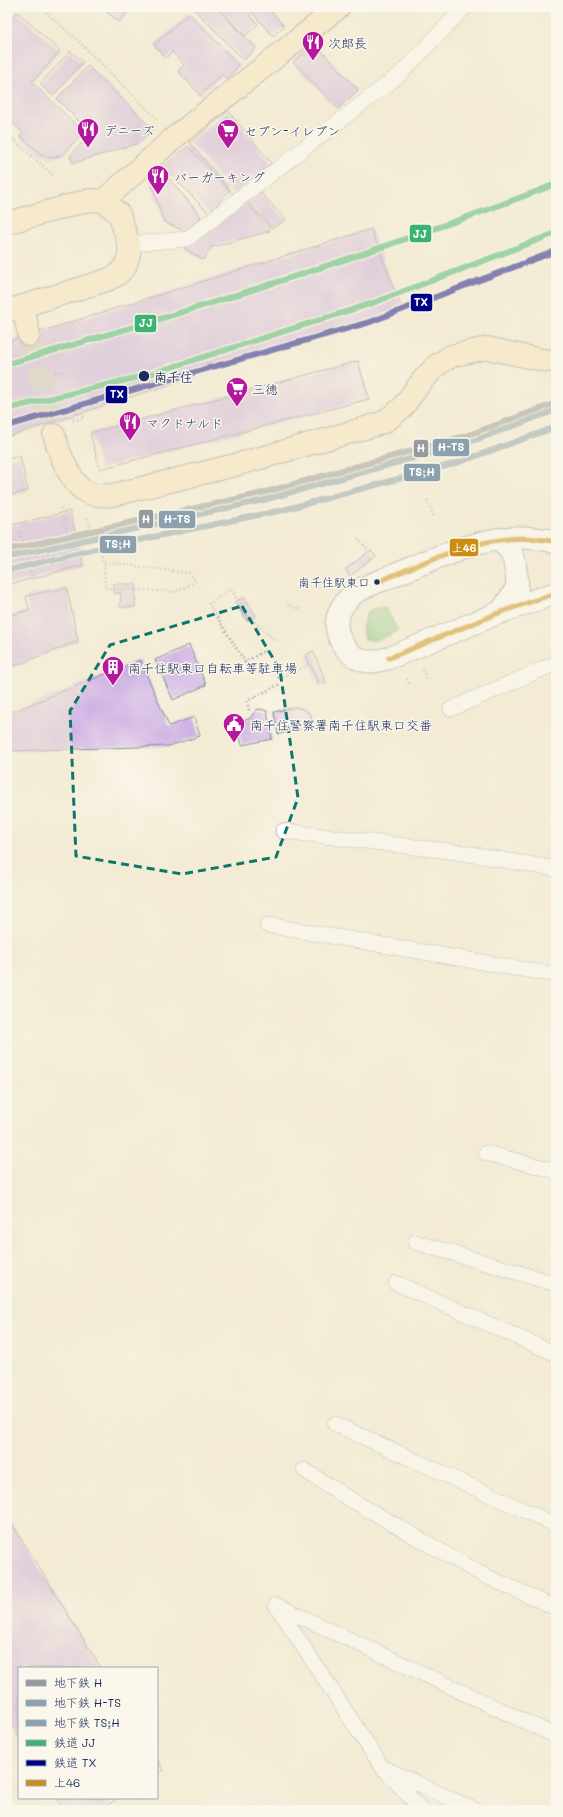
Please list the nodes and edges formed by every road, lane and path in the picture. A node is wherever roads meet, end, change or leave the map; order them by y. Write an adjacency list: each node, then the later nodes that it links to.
1 (40, 7): 5 (path)
2 (338, 7): 5 (street)
3 (465, 7): 9 (lane)
4 (7, 134): 6 (path)
5 (175, 137): 7 (street)
6 (52, 175)
7 (103, 201): 8 (street); 9 (street)
8 (7, 223)
9 (129, 244): 10 (street)
10 (15, 308): 11 (street)
11 (29, 335)
12 (556, 360): 16 (street)
13 (65, 371): 14 (path)
14 (55, 374)
15 (83, 413): 16 (path)
16 (61, 428)
17 (428, 500): 20 (path)
18 (59, 503): 26 (path)
19 (86, 514): 27 (path)
20 (434, 518)
21 (20, 532): 26 (path)
22 (358, 539): 25 (path)
23 (498, 539): 24 (street); 32 (street); 32 (street)
24 (556, 542)
25 (368, 550)
26 (26, 553): 28 (path)
27 (104, 562): 27 (path)
28 (32, 576)
29 (556, 593): 32 (street)
30 (288, 605): 31 (path)
31 (303, 610)
32 (501, 612)
33 (278, 643): 34 (path)
34 (266, 650)
35 (556, 663): 43 (lane)
36 (309, 665): 39 (path)
37 (423, 670): 40 (path)
38 (406, 676): 42 (path)
39 (278, 678)
40 (427, 679)
41 (280, 684): 44 (path)
42 (410, 685)
43 (451, 709)
44 (250, 710)
45 (283, 831): 46 (lane)
46 (556, 869)
47 (267, 924): 48 (lane)
48 (556, 975)
49 (486, 1154): 50 (lane)
50 (556, 1171)
51 (415, 1242): 53 (lane)
52 (396, 1283): 54 (lane)
53 (556, 1284)
54 (556, 1354)
55 (334, 1424): 57 (lane)
56 (304, 1470): 58 (lane)
57 (556, 1525)
58 (556, 1608)
59 (556, 1736): 60 (lane)
60 (382, 1767): 61 (lane); 62 (lane)
61 (422, 1810)
62 (475, 1810)

